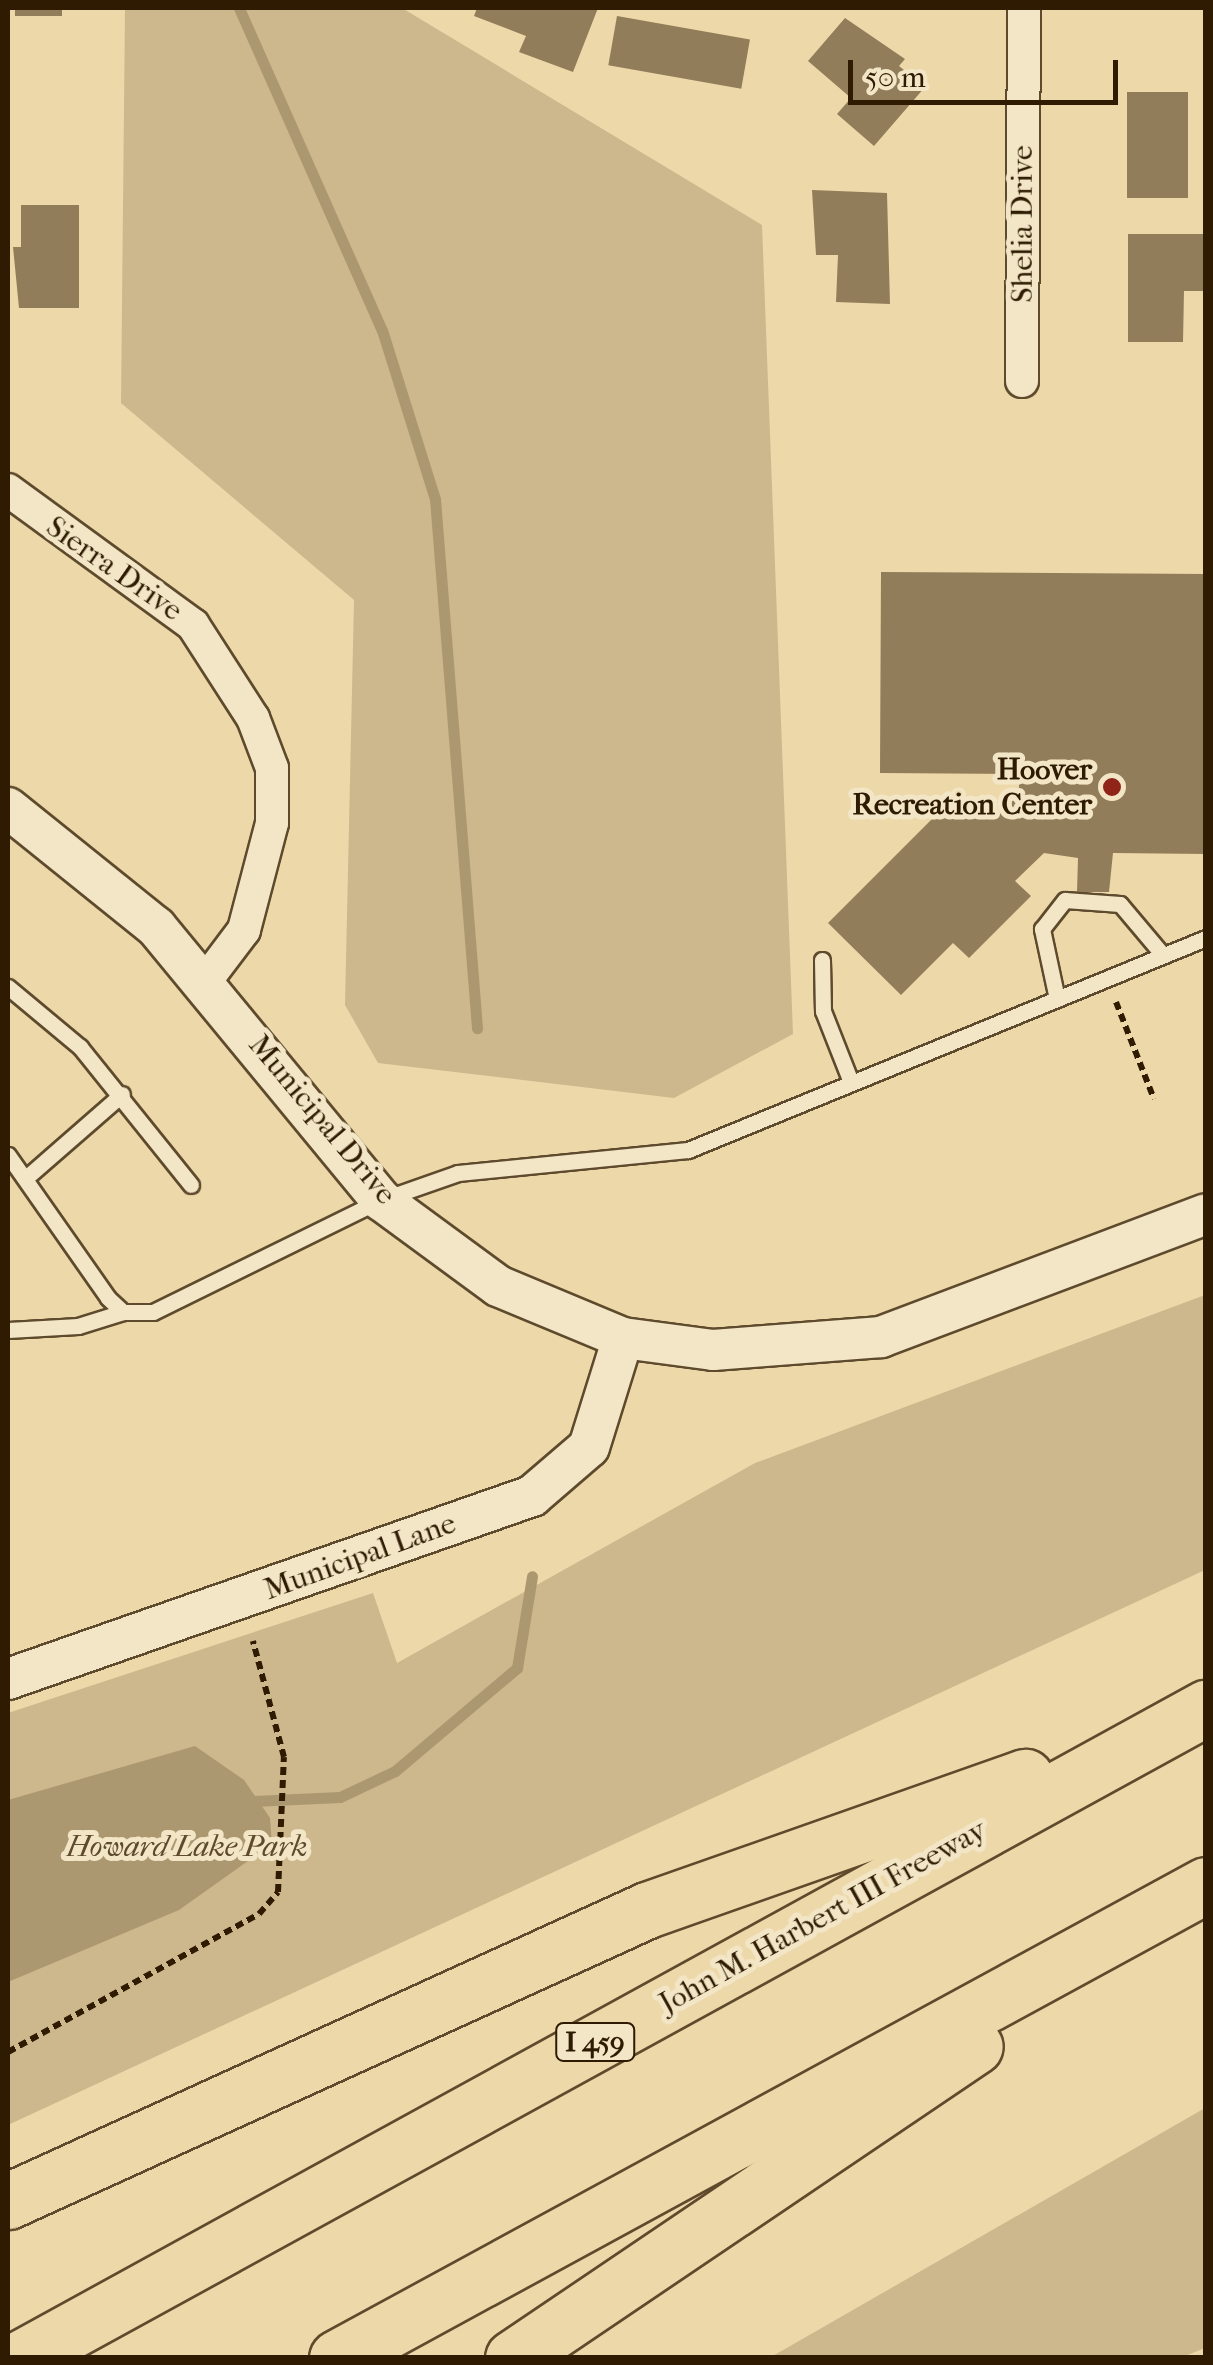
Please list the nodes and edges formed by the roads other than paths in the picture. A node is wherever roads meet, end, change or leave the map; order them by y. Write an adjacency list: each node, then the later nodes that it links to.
1 (1024, 8): 2 (street, Shelia Drive)
2 (1022, 382)
3 (8, 490): 8 (street, Sierra Drive)
4 (8, 808): 8 (street, Municipal Drive)
5 (1206, 938): 6 (lane)
6 (1163, 956): 10 (lane); 10 (lane)
7 (822, 960): 11 (lane)
8 (204, 982): 16 (street, Municipal Drive)
9 (8, 987): 12 (lane)
10 (1057, 999): 11 (lane)
11 (851, 1082): 16 (lane)
12 (122, 1094): 14 (lane); 15 (lane)
13 (8, 1155): 14 (lane)
14 (27, 1178): 18 (lane)
15 (191, 1185)
16 (381, 1200): 18 (lane); 20 (street, Municipal Drive)
17 (1206, 1214): 20 (street, Municipal Drive)
18 (123, 1312): 19 (lane)
19 (8, 1330)
20 (623, 1338): 21 (street, Municipal Lane)
21 (8, 1679)
22 (1187, 1718): 24 (highway); 25 (highway, John M. Harbert III Freeway / I 459)
23 (1206, 1888): 26 (highway); 27 (highway)
24 (8, 2201)
25 (20, 2358)
26 (337, 2358)
27 (513, 2358)

